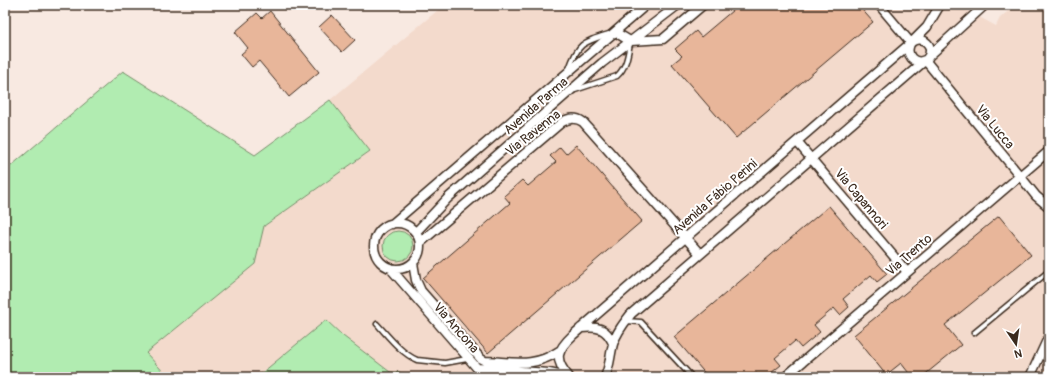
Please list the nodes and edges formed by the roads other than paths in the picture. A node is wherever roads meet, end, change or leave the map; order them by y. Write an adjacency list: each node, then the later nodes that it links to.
1 (646, 5): 7 (street, Avenida Parma)
2 (678, 5): 8 (street, Avenida Parma)
3 (703, 5): 8 (street)
4 (879, 5): 9 (street)
5 (940, 5): 9 (street, Avenida Fábio Perini)
6 (982, 5): 10 (street)
7 (615, 32): 8 (street); 11 (street, Avenida Parma); 11 (lane)
8 (630, 41): 12 (street, Avenida Parma); 12 (lane)
9 (912, 42): 10 (street); 10 (street); 13 (street, Avenida Fábio Perini)
10 (927, 59): 15 (street); 16 (street, Via Lucca)
11 (568, 73): 18 (street, Avenida Parma)
12 (570, 91): 19 (street, Avenida Parma)
13 (797, 142): 15 (street, Via Capannori); 20 (street, Avenida Fábio Perini)
14 (1049, 151): 16 (street, Via Trento)
15 (811, 158): 22 (street); 26 (street, Via Capannori)
16 (1020, 176): 17 (street, Via Lucca); 26 (street, Via Trento)
17 (1049, 208)
18 (392, 224): 19 (street); 24 (street)
19 (416, 232): 21 (street)
20 (686, 238): 21 (street, Via Ravenna); 22 (street, Via Ravenna); 29 (street, Avenida Fábio Perini)
21 (420, 243): 23 (street)
22 (700, 254): 27 (street)
23 (413, 263): 24 (street); 33 (street, Via Ancona)
24 (390, 268): 34 (street, Via Ancona)
25 (1049, 271): 30 (lane)
26 (907, 272): 38 (street, Via Trento)
27 (625, 321): 32 (street); 37 (lane)
28 (377, 324): 34 (lane)
29 (582, 328): 32 (street); 33 (street, Avenida Fábio Perini)
30 (974, 333)
31 (1049, 336): 39 (street)
32 (613, 343): 36 (street)
33 (559, 351): 35 (street)
34 (467, 359): 35 (street, Via Ancona)
35 (569, 377)
36 (605, 377)
37 (692, 377)
38 (785, 377)
39 (1030, 377)

